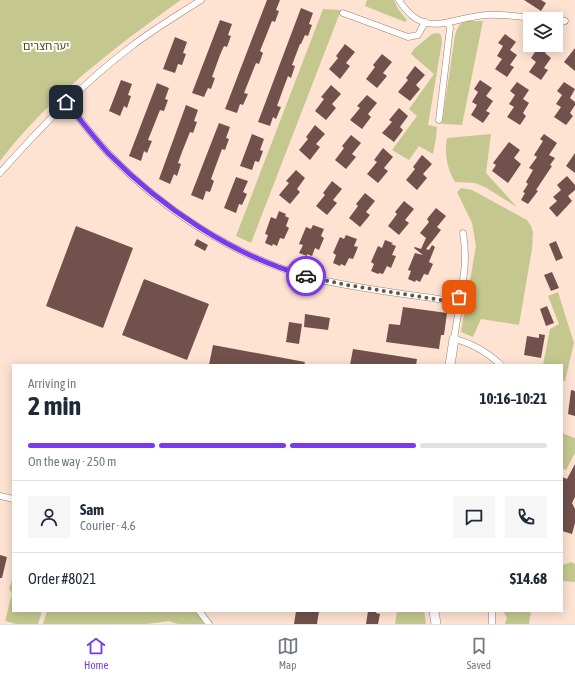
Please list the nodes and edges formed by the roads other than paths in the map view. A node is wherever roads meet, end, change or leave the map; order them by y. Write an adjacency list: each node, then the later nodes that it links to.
1 (201, 0): 7 (street)
2 (399, 0): 5 (street)
3 (343, 13): 5 (street)
4 (523, 18): 6 (street)
5 (425, 22): 6 (street)
6 (448, 23): 8 (street)
7 (66, 102): 9 (street); 11 (street)
8 (438, 120)
9 (0, 173)
10 (463, 233): 11 (street)
11 (456, 305): 12 (street)
12 (454, 339): 13 (street); 14 (street)
13 (450, 364)
14 (500, 364)
15 (0, 496): 16 (street)
16 (12, 499)
17 (200, 612): 20 (street)
18 (434, 612): 21 (street)
19 (492, 612): 22 (street)
20 (209, 624)
21 (436, 624)
22 (492, 624)

